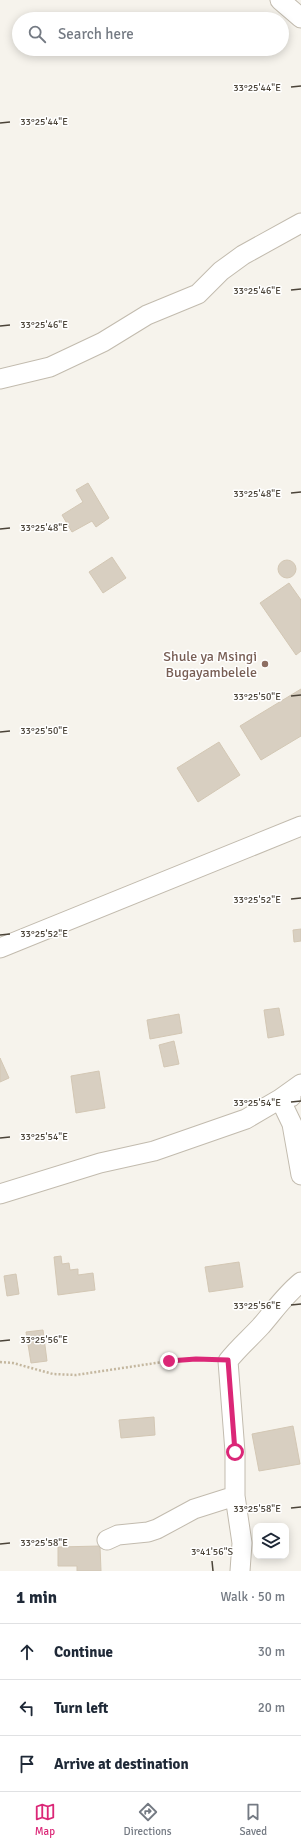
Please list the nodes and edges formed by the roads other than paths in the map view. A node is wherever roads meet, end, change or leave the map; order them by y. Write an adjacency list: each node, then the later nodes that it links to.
1 (280, 0): 2 (street)
2 (301, 18)
3 (301, 223): 4 (street)
4 (0, 379)
5 (301, 826): 6 (street)
6 (0, 948)
7 (301, 1084): 9 (street)
8 (301, 1095): 9 (street)
9 (280, 1099): 10 (street); 11 (street)
10 (301, 1174)
11 (0, 1194)
12 (301, 1282): 13 (street)
13 (235, 1496): 14 (street); 15 (street)
14 (107, 1540)
15 (240, 1571)

